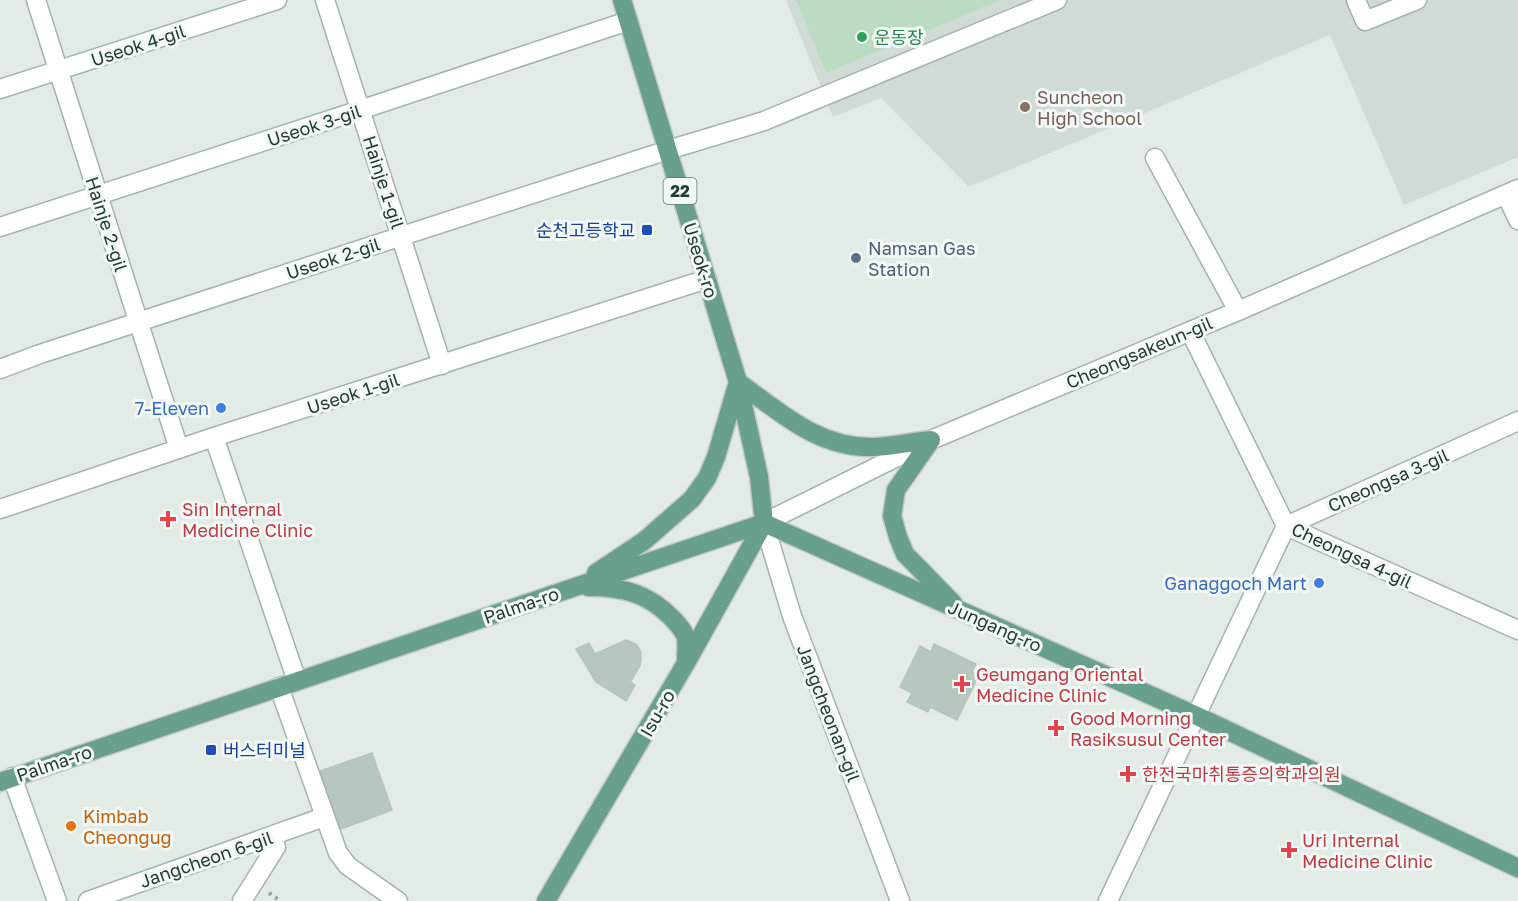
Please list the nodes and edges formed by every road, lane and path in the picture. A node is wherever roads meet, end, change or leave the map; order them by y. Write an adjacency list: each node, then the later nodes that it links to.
1 (36, 0): 9 (street, Hainje 2-gil)
2 (277, 0): 9 (street, Useok 4-gil)
3 (325, 0): 11 (street, Hainje 1-gil)
4 (622, 0): 8 (main road, Useok-ro / 22)
5 (1057, 0): 12 (street, Useok 2-gil)
6 (1356, 0): 7 (street)
7 (1417, 0)
8 (628, 21): 11 (street, Useok 3-gil); 12 (main road, Useok-ro / 22)
9 (58, 71): 10 (street, Useok 4-gil); 15 (street, Hainje 2-gil)
10 (0, 89)
11 (360, 110): 15 (street, Useok 3-gil); 18 (street, Hainje 1-gil)
12 (668, 150): 18 (street, Useok 2-gil); 19 (main road, Useok-ro / 22)
13 (1155, 158): 20 (street)
14 (1512, 191): 16 (street); 20 (street, Cheongsakeun-gil)
15 (98, 195): 17 (street, Useok 3-gil); 21 (street, Hainje 2-gil)
16 (1518, 220)
17 (0, 227)
18 (402, 236): 21 (street, Useok 2-gil); 23 (street, Hainje 1-gil)
19 (707, 279): 23 (street, Useok 1-gil); 25 (main road, Useok-ro / 22)
20 (1238, 311): 22 (street, Cheongsakeun-gil)
21 (139, 322): 24 (street, Useok 2-gil); 29 (street, Hainje 2-gil)
22 (1190, 331): 28 (street, Cheongsakeun-gil); 32 (street, Cheongsa 4-gil)
23 (442, 365): 27 (street, Useok 1-gil)
24 (0, 369)
25 (738, 382): 28 (main road); 31 (main road, Useok-ro / 22); 33 (main road)
26 (1518, 422): 32 (street, Cheongsa 3-gil)
27 (214, 437): 29 (street, Useok 1-gil); 37 (street)
28 (931, 440): 31 (street, Cheongsakeun-gil); 34 (main road)
29 (179, 449): 30 (street, Useok 1-gil)
30 (0, 508)
31 (764, 523): 33 (main road, Palma-ro); 34 (main road, Jungang-ro); 36 (main road, Isu-ro); 49 (street, Jangcheonan-gil)
32 (1286, 526): 35 (street, Cheongsa 4-gil); 39 (street)
33 (577, 586): 36 (main road); 37 (main road, Palma-ro)
34 (960, 611): 39 (main road, Jungang-ro)
35 (1518, 630)
36 (686, 663): 48 (main road, Isu-ro)
37 (297, 681): 38 (main road, Palma-ro)
38 (279, 687): 40 (main road, Palma-ro); 41 (street)
39 (1197, 716): 43 (main road, Jungang-ro); 50 (street)
40 (6, 779): 44 (street)
41 (324, 817): 42 (street, Jangcheon 6-gil); 47 (street)
42 (272, 836): 45 (street, Jangcheon 6-gil); 46 (street)
43 (1518, 868)
44 (57, 901)
45 (88, 901)
46 (243, 901)
47 (398, 901)
48 (546, 901)
49 (900, 901)
50 (1108, 901)

